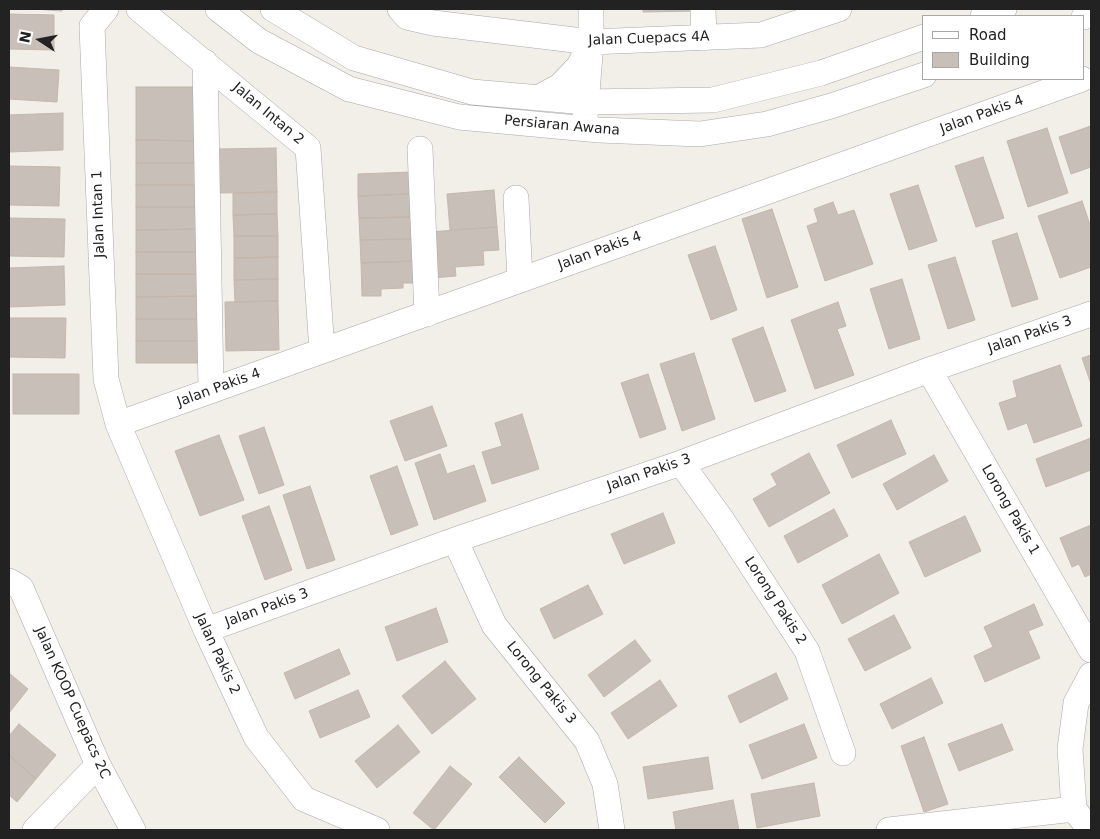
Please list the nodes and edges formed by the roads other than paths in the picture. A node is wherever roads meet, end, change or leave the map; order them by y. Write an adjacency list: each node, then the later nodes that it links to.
1 (106, 9): 31 (street, Jalan Intan 1)
2 (139, 9): 16 (street, Jalan Intan 2)
3 (218, 9): 22 (street, Persiaran Awana)
4 (273, 9): 19 (street, Persiaran Awana)
5 (400, 9): 12 (street, Jalan Cuepacs 4A)
6 (591, 9): 15 (street)
7 (703, 9): 13 (street)
8 (839, 9): 10 (street, Jalan Cuepacs 4A)
9 (1004, 9): 11 (street)
10 (801, 15): 13 (street, Jalan Cuepacs 4A)
11 (986, 15)
12 (484, 19): 15 (street, Jalan Cuepacs 4A)
13 (704, 38): 15 (street, Jalan Cuepacs 4A)
14 (922, 38): 21 (street, Persiaran Awana)
15 (591, 42): 19 (street); 20 (street); 21 (street)
16 (205, 62): 28 (street, Jalan Intan 2); 30 (street)
17 (922, 76): 22 (street, Persiaran Awana)
18 (1077, 80): 25 (street, Jalan Pakis 4)
19 (538, 98): 20 (street, Persiaran Awana)
20 (586, 102): 21 (street, Persiaran Awana); 22 (street)
21 (630, 102)
22 (584, 128)
23 (420, 148): 26 (street)
24 (516, 198): 25 (street)
25 (520, 280): 26 (street, Jalan Pakis 4)
26 (427, 314): 28 (street, Jalan Pakis 4)
27 (1091, 314): 29 (street, Jalan Pakis 3)
28 (322, 351): 30 (street, Jalan Pakis 4)
29 (929, 370): 32 (street, Jalan Pakis 3); 36 (street, Lorong Pakis 1)
30 (211, 390): 31 (street, Jalan Pakis 4)
31 (118, 424): 35 (street, Jalan Pakis 2)
32 (681, 463): 33 (street, Jalan Pakis 3); 38 (street, Lorong Pakis 2)
33 (455, 540): 35 (street, Jalan Pakis 3); 44 (street, Lorong Pakis 3)
34 (9, 580): 39 (street, Jalan KOOP Cuepacs 2C)
35 (206, 630): 43 (street, Jalan Pakis 2)
36 (1091, 650)
37 (1091, 675): 40 (street)
38 (843, 753)
39 (98, 765): 41 (street); 42 (street, Jalan KOOP Cuepacs 2C)
40 (1074, 809): 45 (street); 46 (street)
41 (36, 830)
42 (133, 830)
43 (377, 830)
44 (612, 830)
45 (890, 830)
46 (1090, 830)

